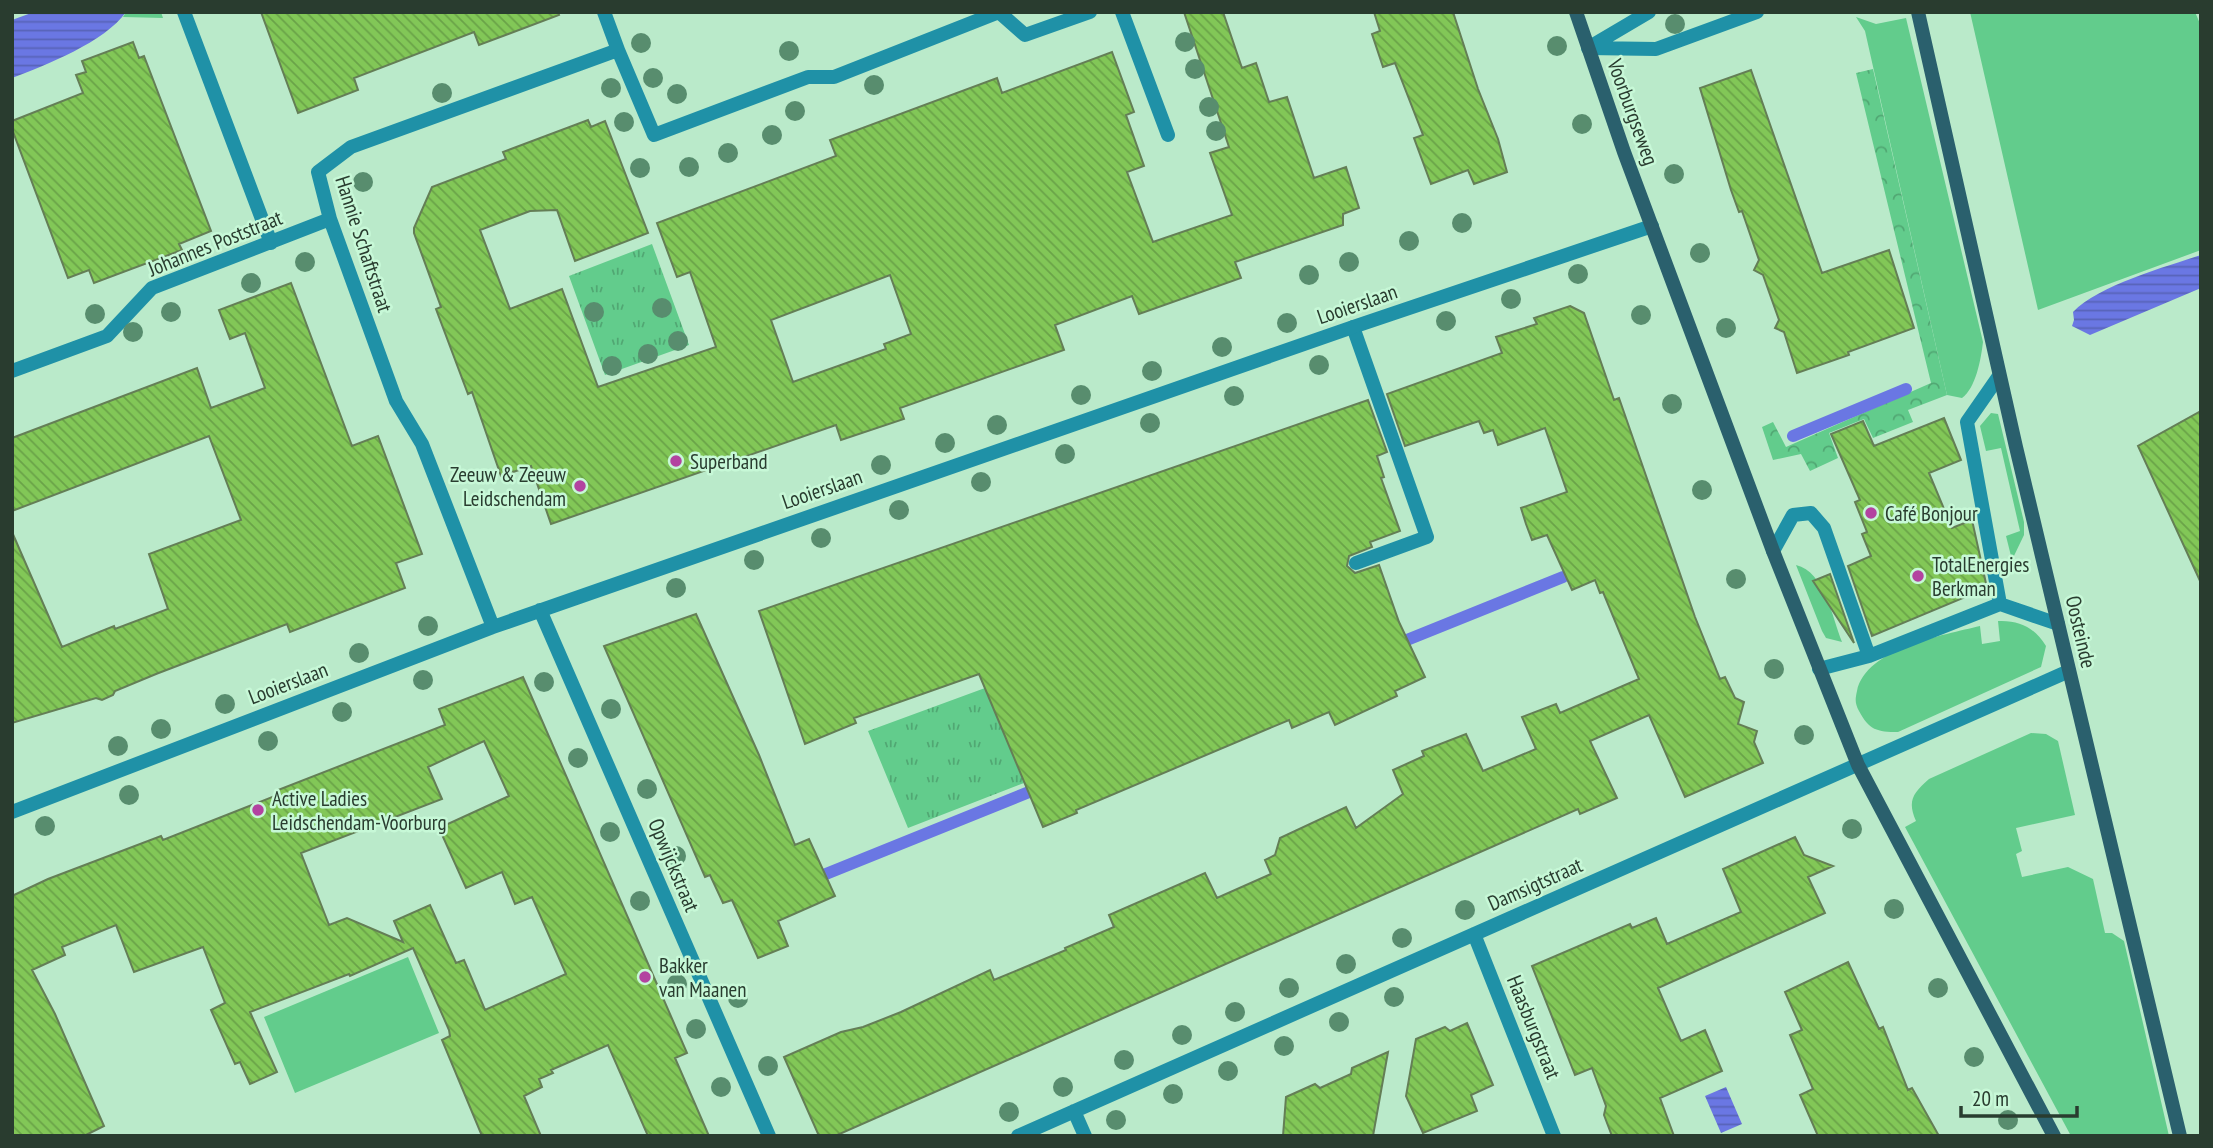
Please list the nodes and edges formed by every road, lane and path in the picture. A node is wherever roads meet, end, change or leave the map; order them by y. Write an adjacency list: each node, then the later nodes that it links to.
1 (184, 12): 15 (street)
2 (604, 12): 11 (street)
3 (1090, 12): 9 (street)
4 (1122, 12): 12 (street)
5 (1576, 12): 10 (street, Voorburgseweg)
6 (1649, 12): 10 (street)
7 (1757, 12): 10 (street)
8 (1917, 12): 18 (street, Oosteinde)
9 (1000, 13): 11 (street)
10 (1588, 48): 14 (street, Voorburgseweg)
11 (618, 50): 13 (street, Hannie Schaftstraat)
12 (1168, 135)
13 (330, 219): 15 (street, Johannes Poststraat); 24 (street, Hannie Schaftstraat)
14 (1652, 226): 16 (street, Looierslaan); 19 (street)
15 (271, 243): 17 (street, Johannes Poststraat)
16 (1353, 327): 20 (street); 22 (street, Looierslaan)
17 (12, 371)
18 (1999, 376): 21 (street); 23 (street, Oosteinde)
19 (1773, 551): 25 (street); 26 (street)
20 (1356, 563)
21 (2000, 604): 23 (street); 25 (street)
22 (540, 610): 24 (street, Looierslaan); 32 (street, Opwijckstraat)
23 (2058, 624): 27 (street, Oosteinde)
24 (493, 627): 29 (street, Looierslaan)
25 (1869, 656): 26 (street)
26 (1819, 669): 28 (street)
27 (2069, 671): 28 (street, Damsigtstraat); 37 (street, Oosteinde)
28 (1858, 765): 30 (street, Damsigtstraat); 36 (street)
29 (12, 812)
30 (1474, 934): 31 (street, Damsigtstraat); 35 (street, Haasburgstraat)
31 (1074, 1111): 33 (street, Damsigtstraat); 34 (street)
32 (769, 1136)
33 (1018, 1136)
34 (1085, 1136)
35 (1554, 1136)
36 (2054, 1136)
37 (2180, 1136)

